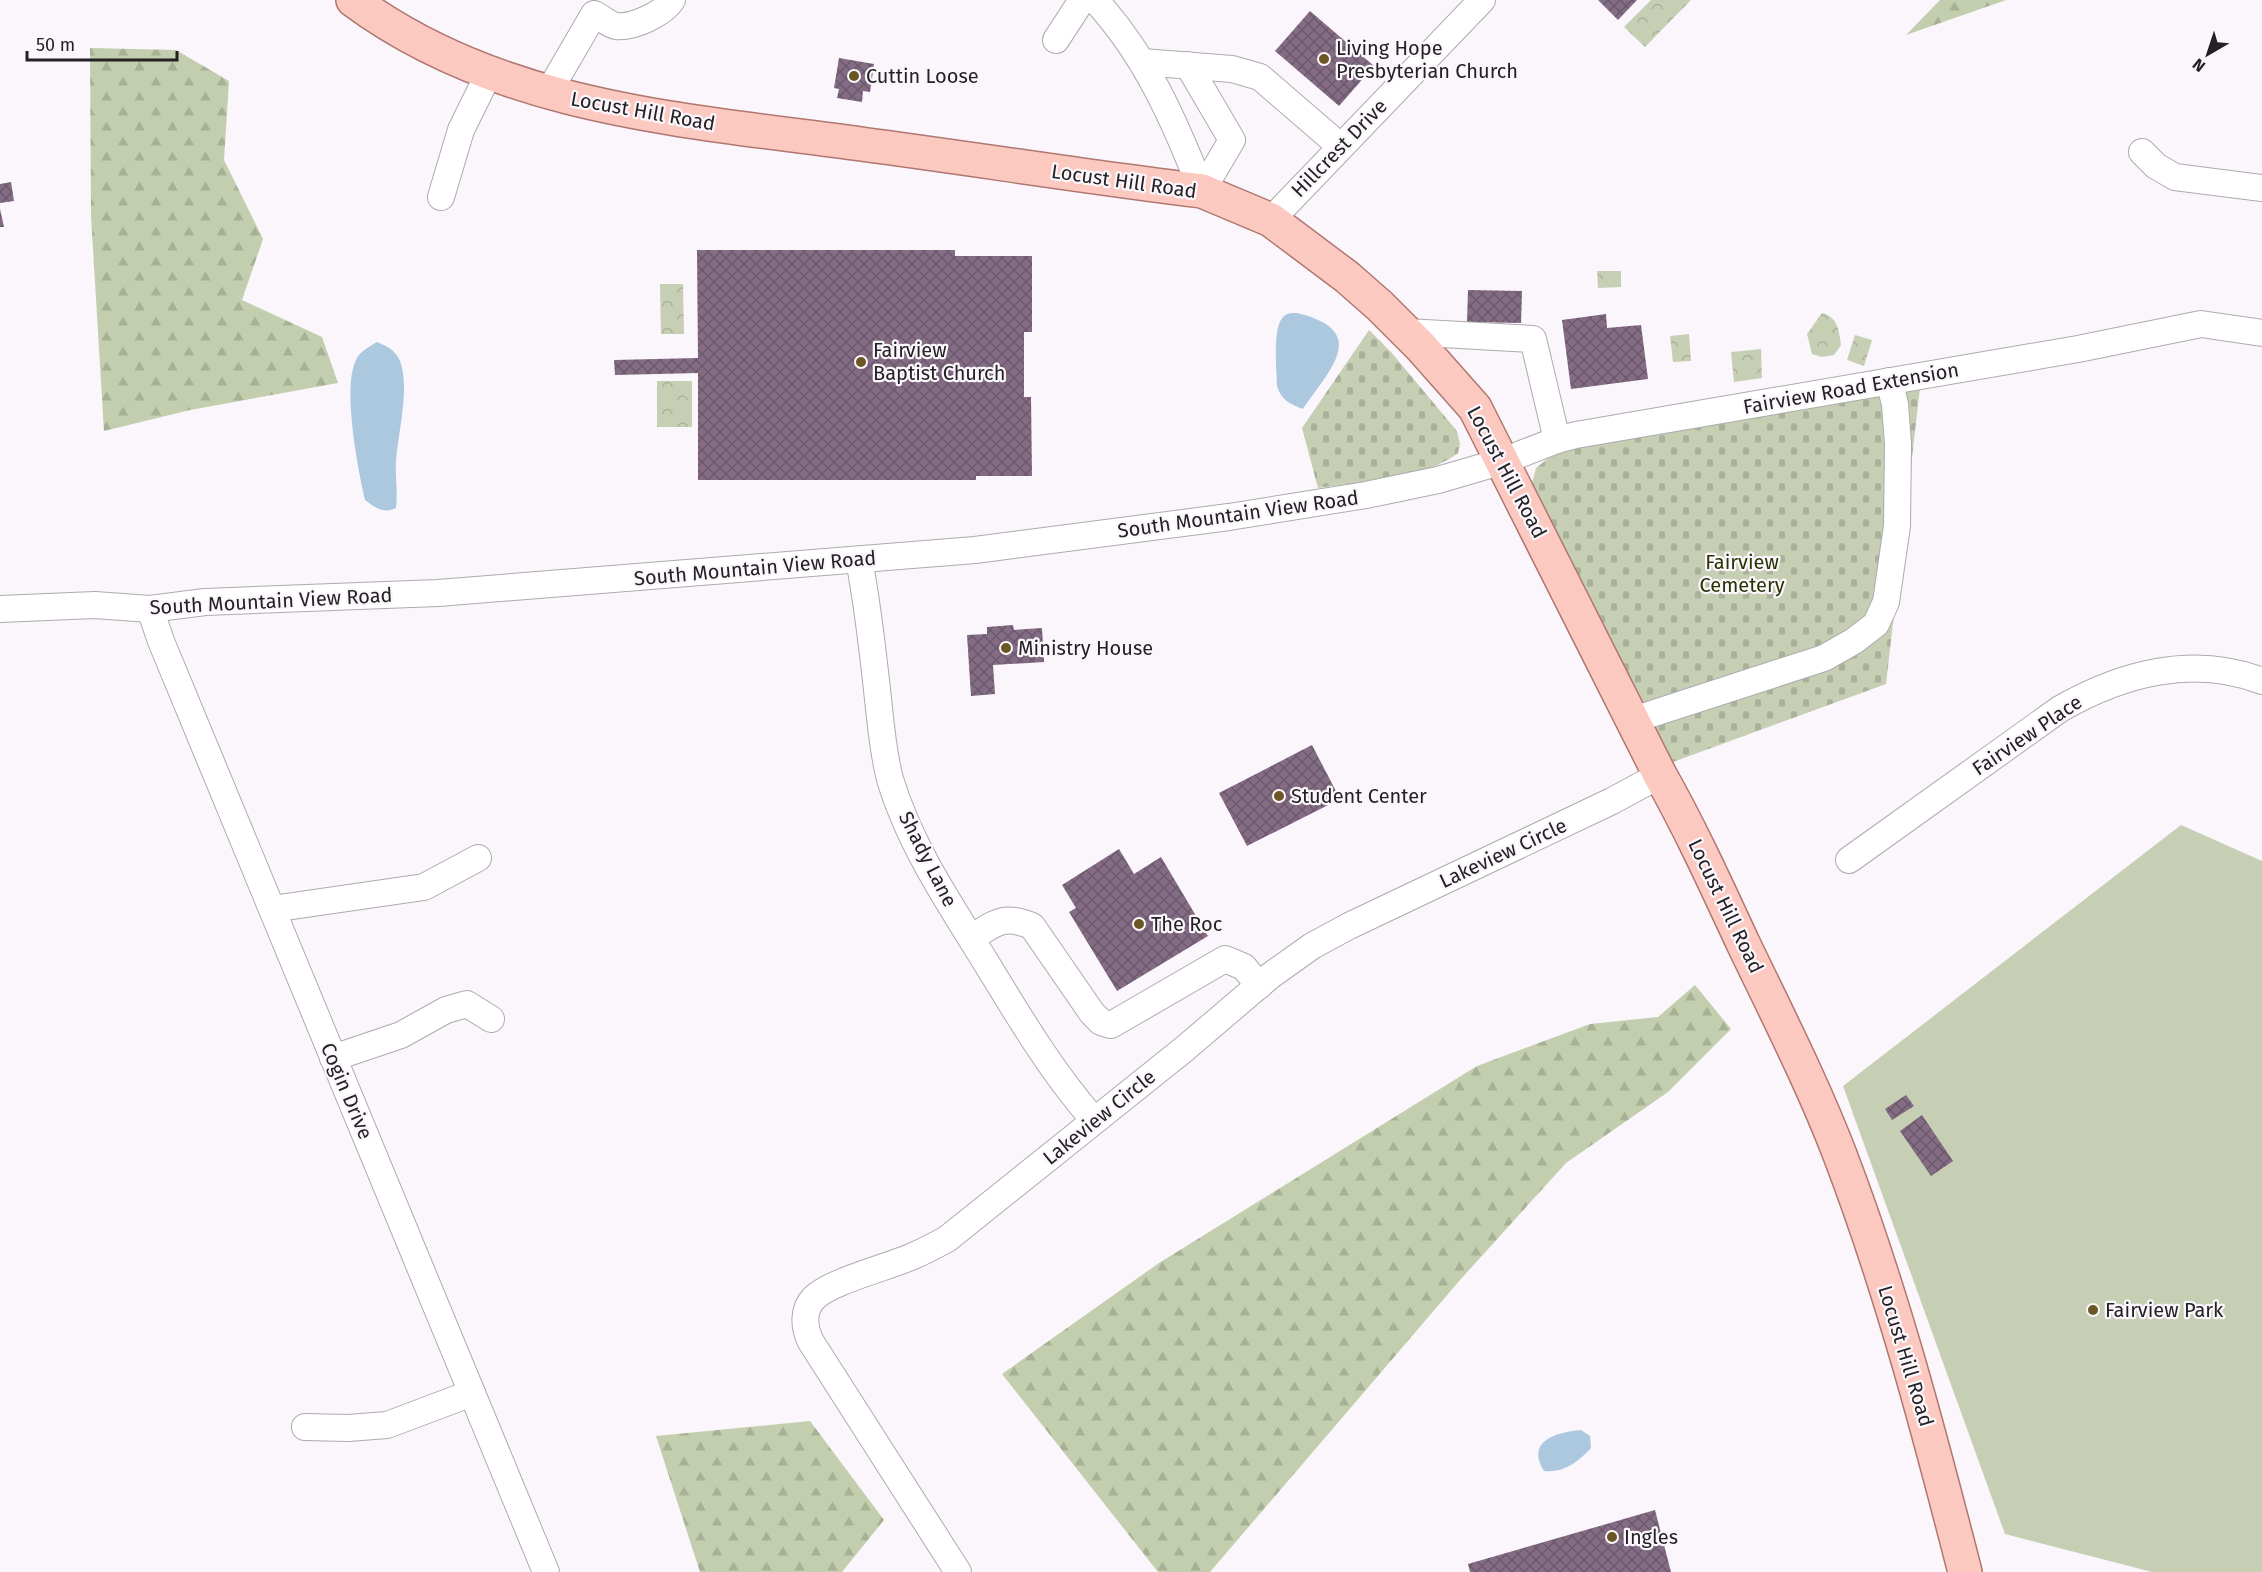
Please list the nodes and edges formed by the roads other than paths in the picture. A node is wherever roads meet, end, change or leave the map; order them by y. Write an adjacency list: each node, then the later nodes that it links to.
1 (353, 0): 9 (main road, Locust Hill Road)
2 (672, 0): 10 (street)
3 (1082, 0): 6 (street)
4 (1095, 0): 7 (street)
5 (1482, 0): 11 (street, Hillcrest Drive)
6 (1056, 40)
7 (1142, 62): 8 (street); 14 (street)
8 (1188, 65): 11 (street); 14 (street)
9 (489, 73): 10 (main road, Locust Hill Road); 15 (street)
10 (548, 93): 14 (main road, Locust Hill Road)
11 (1340, 146): 16 (street, Hillcrest Drive)
12 (2142, 152): 13 (street)
13 (2262, 188)
14 (1202, 191): 16 (main road, Locust Hill Road)
15 (441, 196)
16 (1271, 220): 17 (main road, Locust Hill Road)
17 (1406, 332): 20 (street); 21 (main road, Locust Hill Road)
18 (2262, 333): 19 (street, Fairview Road Extension)
19 (1889, 381): 20 (street, Fairview Road Extension); 26 (street)
20 (1557, 440): 21 (street, Fairview Road Extension)
21 (1503, 460): 22 (street, South Mountain View Road); 26 (main road, Locust Hill Road)
22 (859, 560): 24 (street, South Mountain View Road); 31 (street, Shady Lane)
23 (0, 609): 24 (street, South Mountain View Road)
24 (150, 609): 30 (street, Cogin Drive)
25 (2262, 681): 29 (street, Fairview Place)
26 (1634, 720): 27 (main road, Locust Hill Road)
27 (1660, 775): 32 (street, Lakeview Circle); 40 (main road, Locust Hill Road)
28 (478, 858): 30 (street)
29 (1849, 860)
30 (272, 909): 34 (street, Cogin Drive)
31 (971, 938): 32 (street); 35 (street, Shady Lane)
32 (1259, 986): 35 (street, Lakeview Circle)
33 (491, 1019): 34 (street)
34 (333, 1058): 36 (street, Cogin Drive)
35 (1094, 1120): 39 (street, Lakeview Circle)
36 (472, 1394): 37 (street); 38 (street, Cogin Drive)
37 (305, 1427)
38 (546, 1572)
39 (958, 1572)
40 (1965, 1572)

